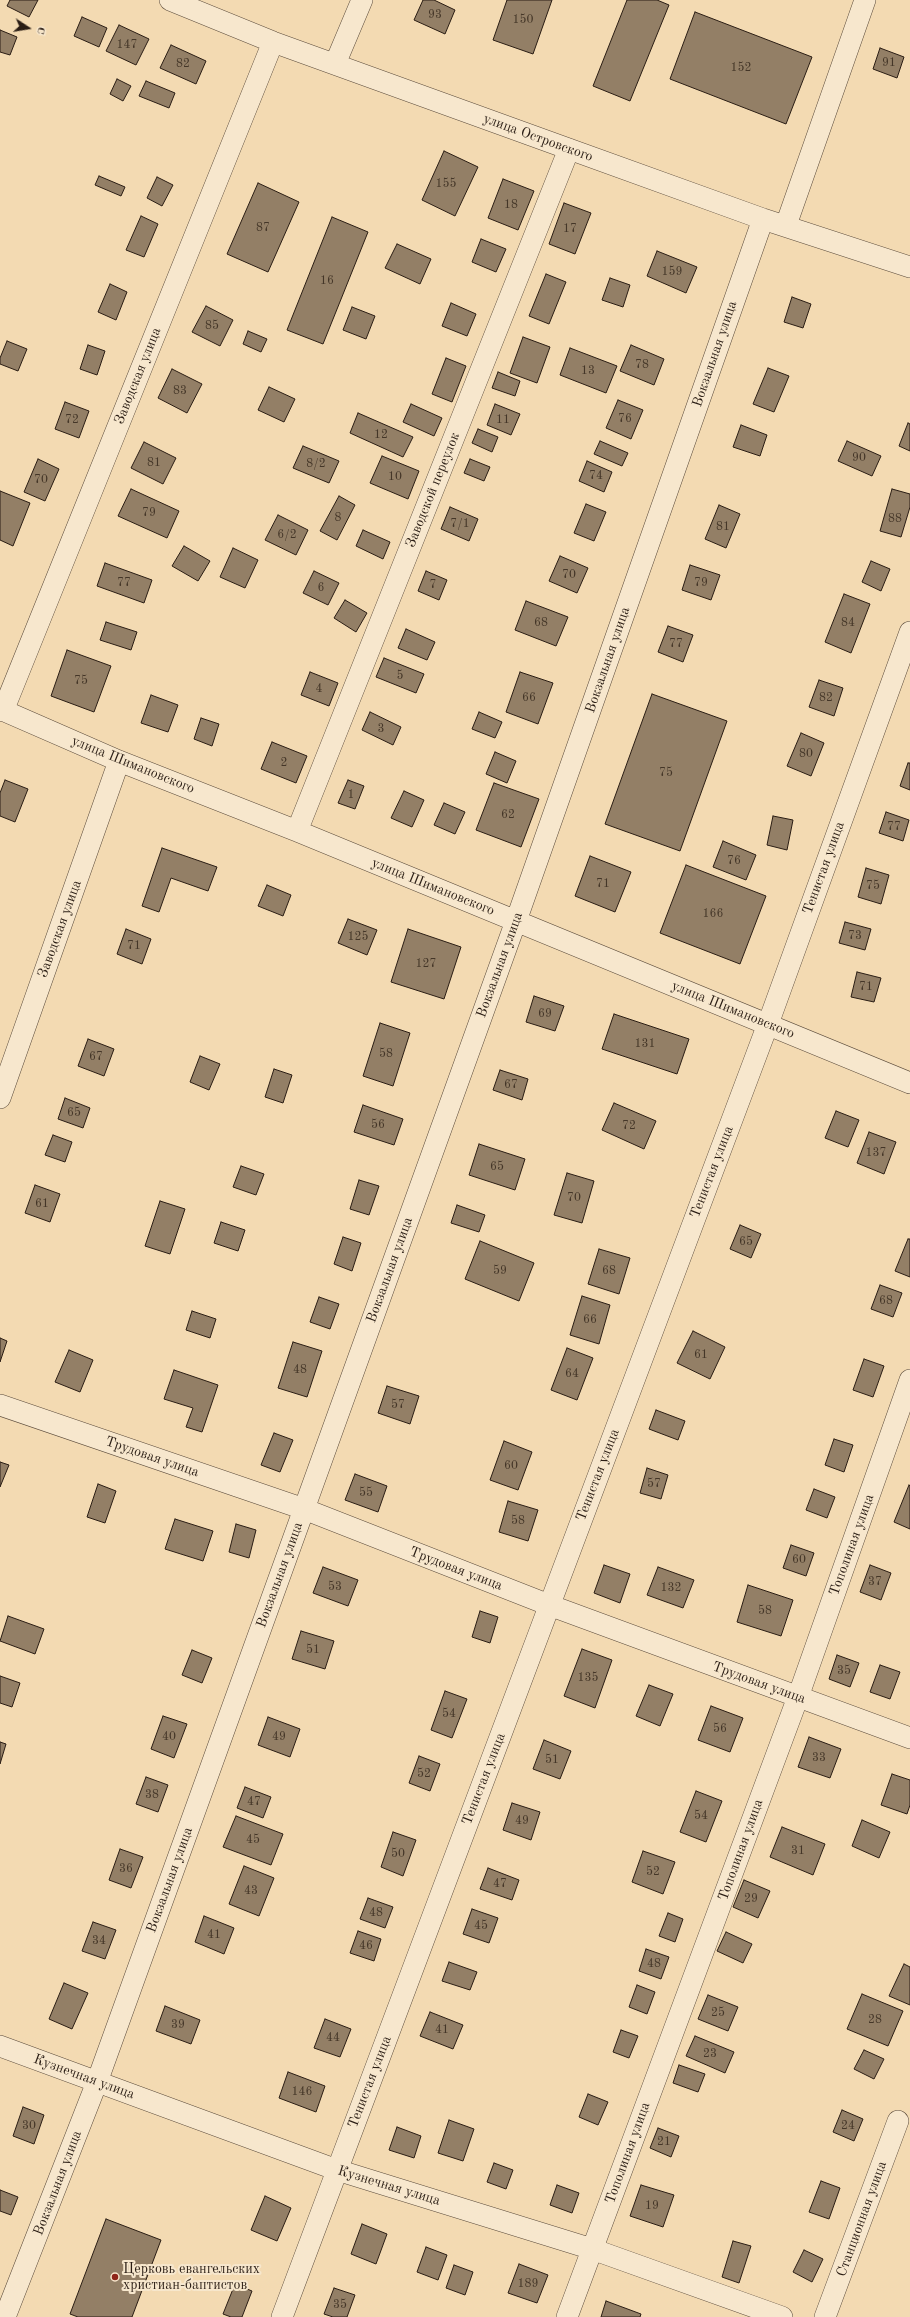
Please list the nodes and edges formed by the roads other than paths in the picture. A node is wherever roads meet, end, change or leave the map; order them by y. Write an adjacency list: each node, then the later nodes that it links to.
1 (170, 0): 4 (street, улица Островского)
2 (362, 0): 5 (street)
3 (865, 0): 8 (street)
4 (273, 42): 5 (street, улица Островского); 11 (street, Заводская улица)
5 (335, 64): 6 (street, улица Островского)
6 (569, 149): 7 (street, улица Островского); 13 (street, Заводской переулок)
7 (762, 219): 8 (street, улица Островского); 14 (street, Вокзальная улица)
8 (786, 225): 9 (street, улица Островского)
9 (910, 267)
10 (910, 632): 15 (street, Тенистая улица)
11 (2, 710): 12 (street, улица Шимановского)
12 (120, 761): 13 (street, улица Шимановского); 17 (street, Заводская улица)
13 (297, 831): 14 (street, улица Шимановского)
14 (516, 921): 15 (street, улица Шимановского); 20 (street, Вокзальная улица)
15 (768, 1024): 16 (street, улица Шимановского); 21 (street, Тенистая улица)
16 (910, 1083)
17 (0, 1098)
18 (910, 1380): 22 (street, Тополиная улица)
19 (0, 1405): 20 (street, Трудовая улица)
20 (304, 1509): 21 (street, Трудовая улица); 25 (street, Вокзальная улица)
21 (549, 1605): 22 (street, Трудовая улица); 27 (street, Тенистая улица)
22 (798, 1697): 23 (street, Трудовая улица); 28 (street, Тополиная улица)
23 (910, 1738)
24 (0, 2046): 25 (street, Кузнечная улица)
25 (97, 2082): 27 (street, Кузнечная улица); 29 (street, Вокзальная улица)
26 (898, 2121): 33 (street, Станционная улица)
27 (337, 2170): 28 (street, Кузнечная улица); 30 (street, Тенистая улица)
28 (592, 2250): 31 (street, Тополиная улица); 32 (street, Кузнечная улица)
29 (5, 2317)
30 (282, 2317)
31 (567, 2317)
32 (782, 2317)
33 (825, 2317)

